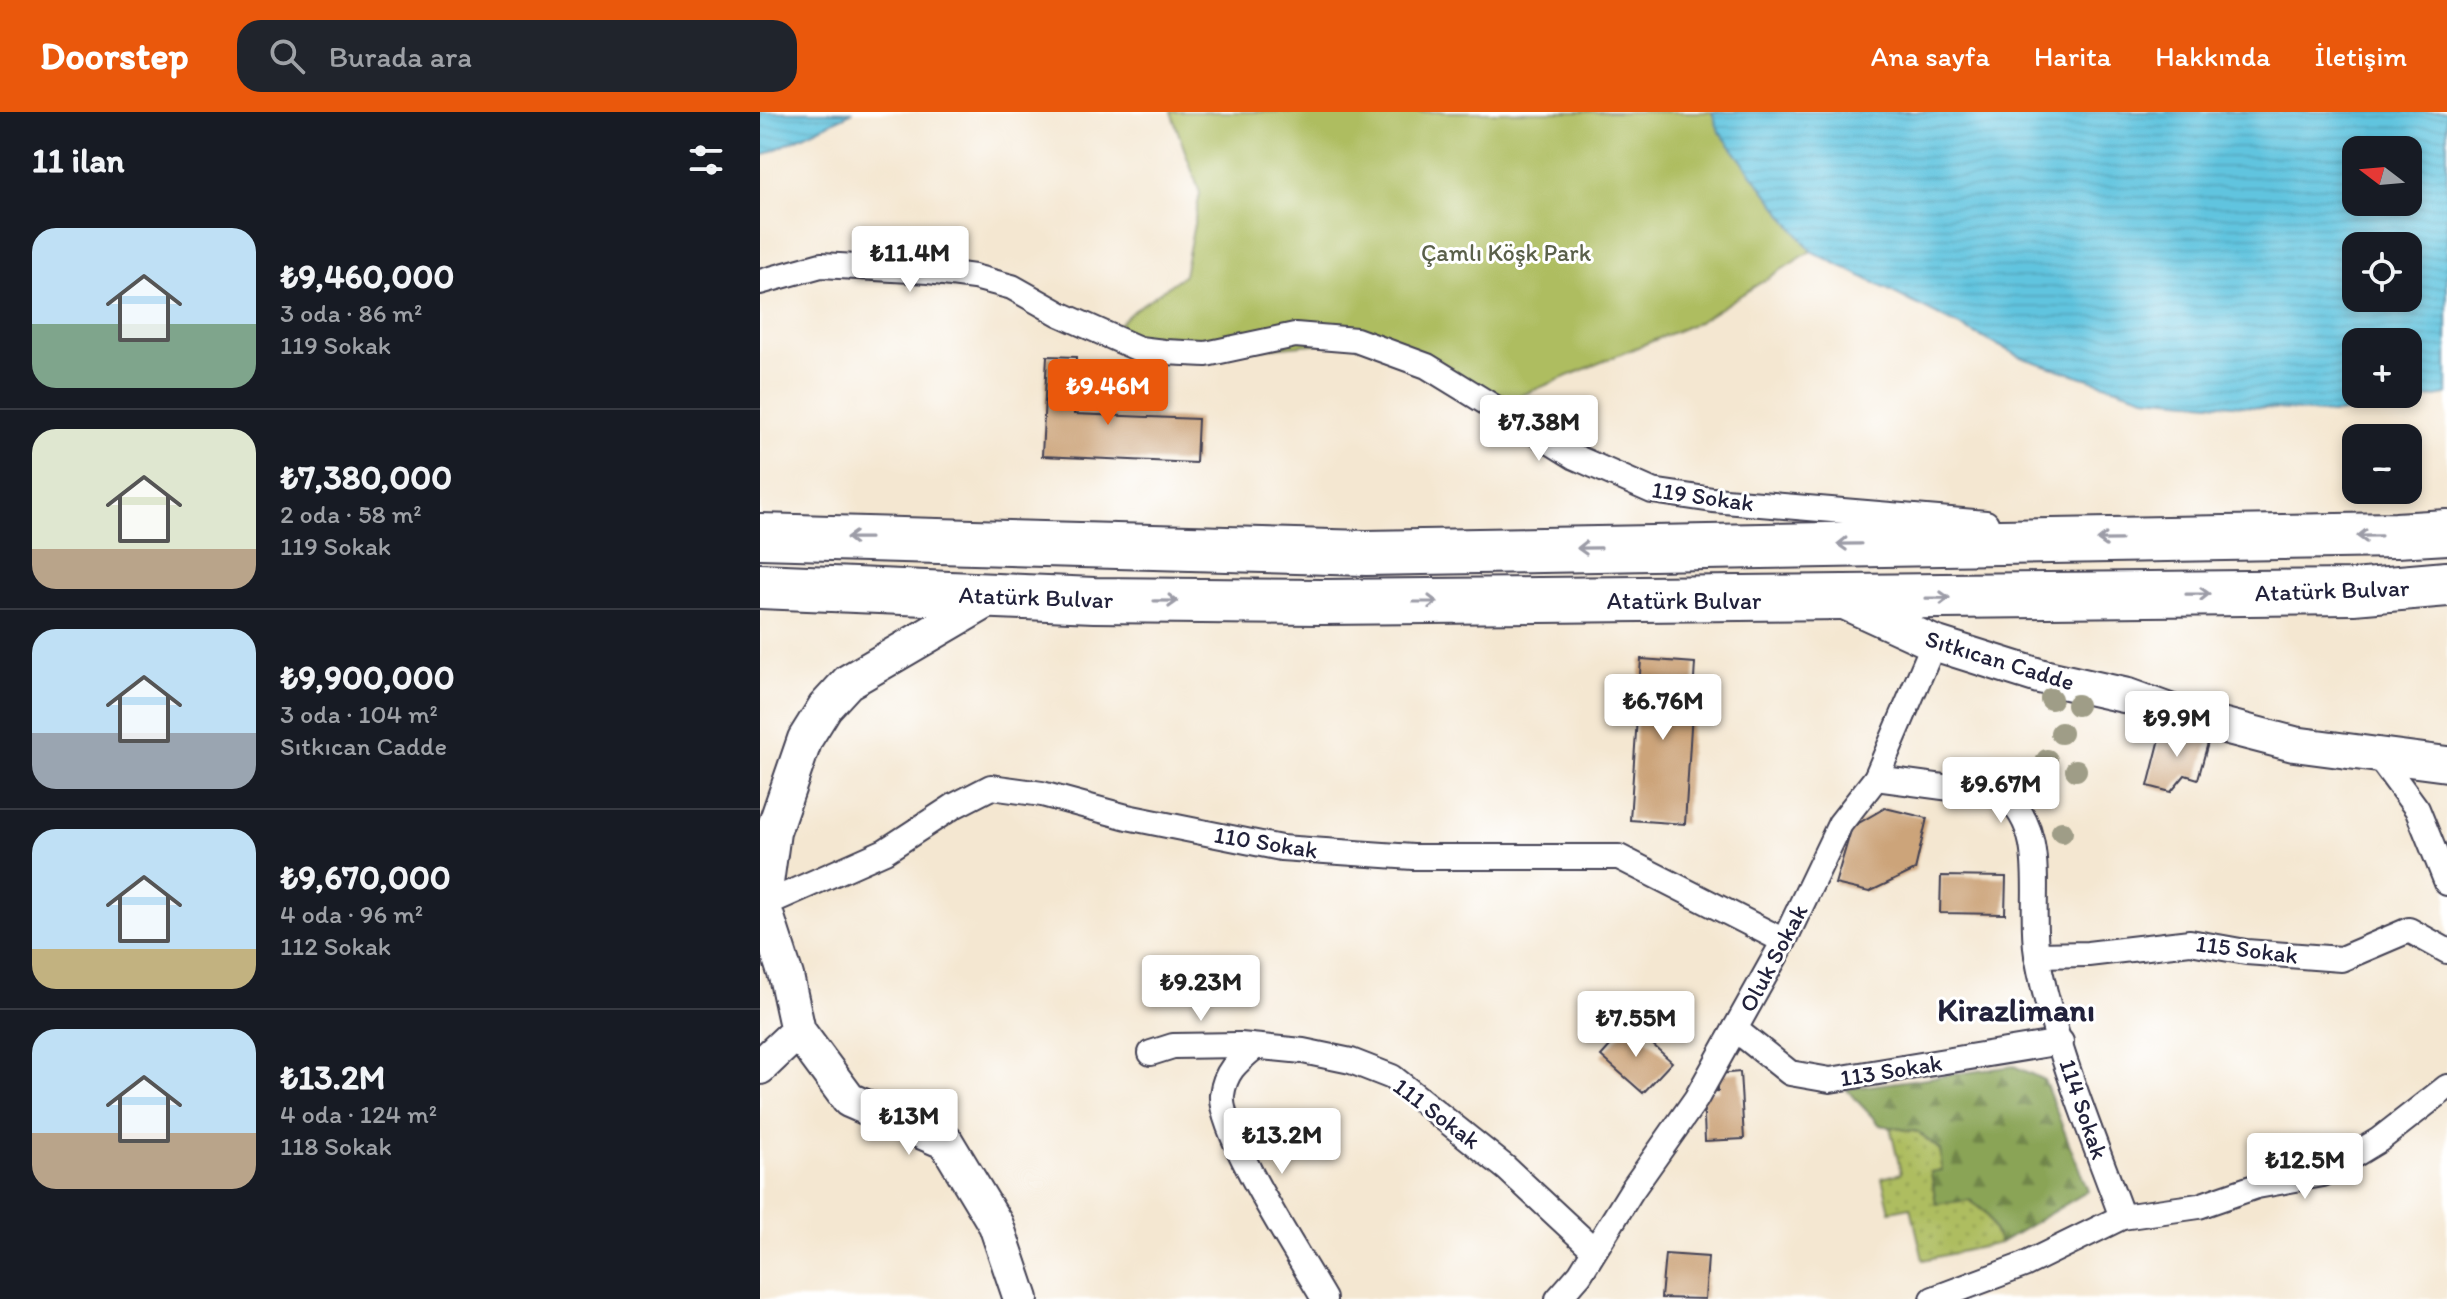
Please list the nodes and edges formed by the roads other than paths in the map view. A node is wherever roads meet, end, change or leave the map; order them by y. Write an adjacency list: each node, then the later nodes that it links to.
1 (760, 282): 4 (street, 119 Sokak)
2 (2447, 532): 4 (highway, one-way to 4)
3 (760, 536): 4 (highway, one-way to 3)
4 (2054, 540)
5 (2447, 584): 8 (highway, Atatürk Bulvar, one-way to 5)
6 (760, 586): 7 (highway, Atatürk Bulvar)
7 (995, 596): 8 (highway, Atatürk Bulvar, one-way to 8); 14 (street)
8 (1840, 599): 9 (street, Sıtkıcan Cadde)
9 (1934, 643): 10 (street, Sıtkıcan Cadde); 12 (street, Oluk Sokak)
10 (2378, 756): 11 (street, Sıtkıcan Cadde); 13 (street)
11 (2447, 764)
12 (1876, 778): 15 (street, Oluk Sokak); 17 (street, 114 Sokak)
13 (2447, 883)
14 (763, 905): 15 (street, 110 Sokak); 19 (street)
15 (1784, 941): 18 (street, Oluk Sokak)
16 (2447, 951): 17 (street, 115 Sokak)
17 (2037, 955): 20 (street, 114 Sokak)
18 (1735, 1029): 20 (street, 113 Sokak); 26 (street, Oluk Sokak)
19 (798, 1031): 23 (street); 27 (street)
20 (2061, 1042): 25 (street, 114 Sokak)
21 (1255, 1047): 22 (street, 111 Sokak); 26 (street, 111 Sokak); 28 (street)
22 (1151, 1053)
23 (760, 1067)
24 (2447, 1087): 25 (street)
25 (2122, 1217): 30 (street)
26 (1593, 1249): 29 (street, Oluk Sokak)
27 (1021, 1299)
28 (1324, 1299)
29 (1558, 1299)
30 (1933, 1299)

